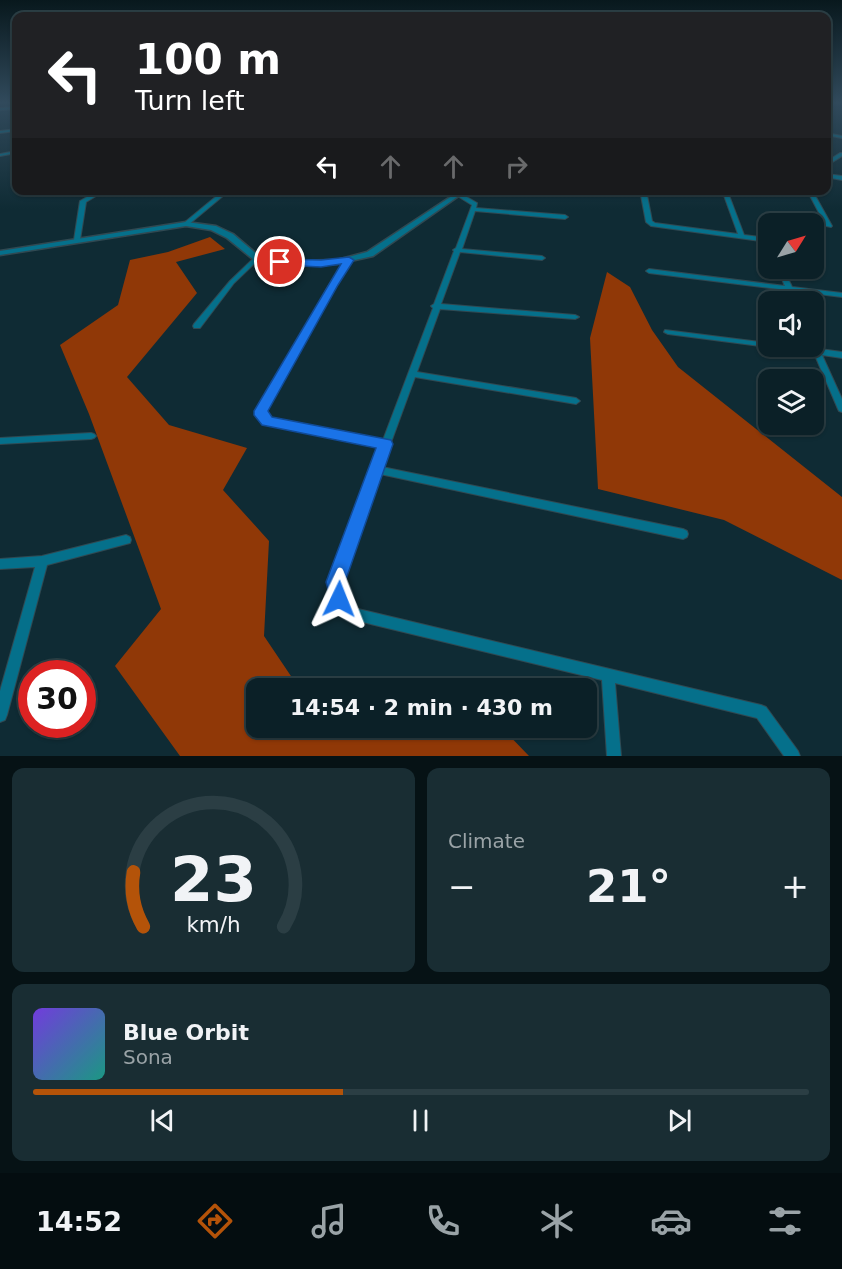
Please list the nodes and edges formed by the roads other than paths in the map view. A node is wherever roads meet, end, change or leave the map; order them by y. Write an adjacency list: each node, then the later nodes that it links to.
1 (94, 195): 13 (street)
2 (222, 195): 10 (street)
3 (459, 195): 19 (street)
4 (466, 195): 8 (street)
5 (644, 195): 12 (street)
6 (726, 195): 12 (street)
7 (812, 195): 11 (street)
8 (472, 209): 9 (street); 15 (street)
9 (565, 217)
10 (186, 224): 13 (street); 17 (street)
11 (830, 226)
12 (742, 237): 14 (street)
13 (77, 240): 16 (street)
14 (758, 240)
15 (456, 250): 18 (street); 25 (street)
16 (0, 253)
17 (257, 258): 19 (street); 27 (street)
18 (542, 258)
19 (349, 260): 38 (street)
20 (649, 271): 22 (street)
21 (786, 279): 22 (street)
22 (790, 288): 23 (street); 24 (street)
23 (791, 291)
24 (842, 295)
25 (435, 306): 26 (street); 33 (street)
26 (575, 317)
27 (197, 326)
28 (668, 332): 29 (street)
29 (758, 344)
30 (824, 350): 31 (street)
31 (842, 355)
32 (819, 357): 35 (street)
33 (411, 374): 34 (street); 38 (street)
34 (576, 401)
35 (842, 409)
36 (91, 436): 37 (street)
37 (0, 441)
38 (386, 444): 39 (street)
39 (377, 470): 40 (street); 44 (street)
40 (683, 534)
41 (126, 540): 42 (street)
42 (42, 561): 43 (street); 45 (street)
43 (0, 564)
44 (608, 676): 46 (street); 47 (street)
45 (0, 715)
46 (614, 756)
47 (793, 756)

